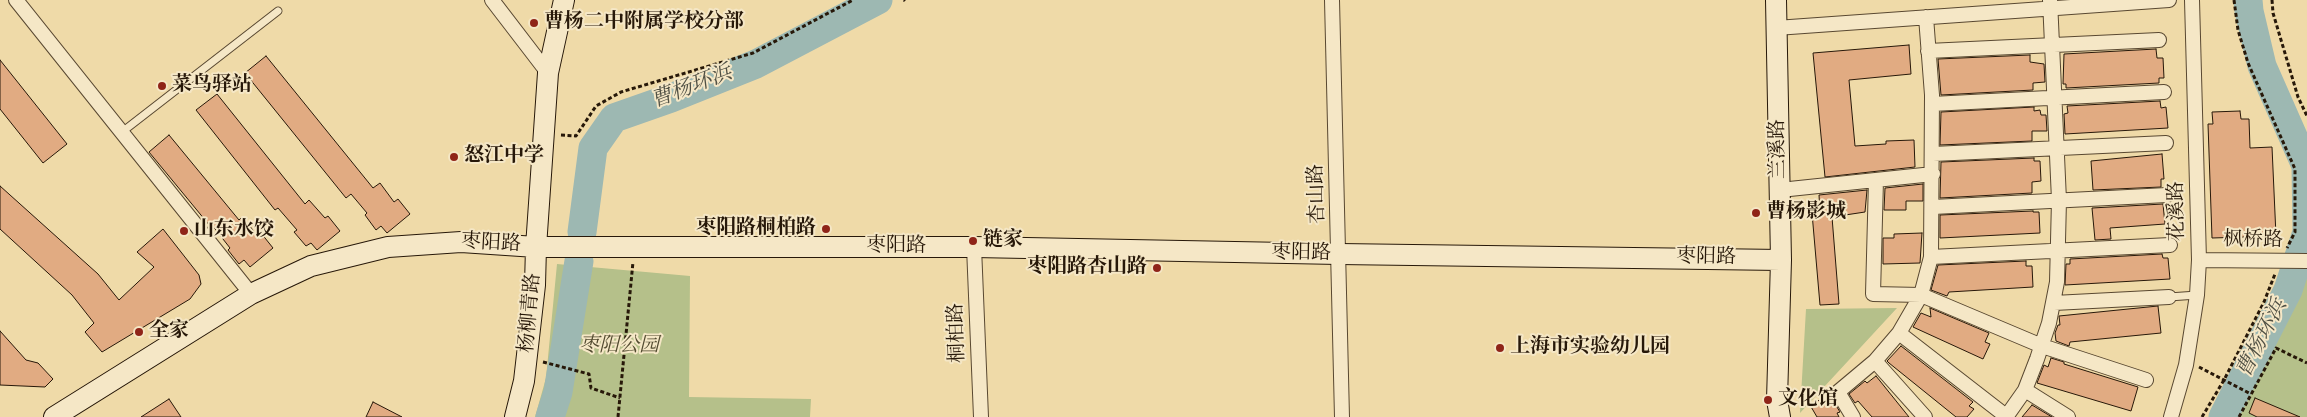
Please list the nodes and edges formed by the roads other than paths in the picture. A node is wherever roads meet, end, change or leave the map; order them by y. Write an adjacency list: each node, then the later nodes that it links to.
1 (16, 0): 19 (street)
2 (492, 0): 15 (street)
3 (564, 0): 15 (street, 杨柳青路)
4 (1332, 0): 33 (street, 杏山路)
5 (1776, 0): 11 (street, 兰溪路)
6 (2169, 0): 8 (street)
7 (2192, 0): 36 (street, 花溪路)
8 (2050, 4): 10 (street); 13 (street)
9 (278, 11): 19 (lane)
10 (1926, 17): 11 (street); 14 (street)
11 (1776, 28): 25 (street, 兰溪路)
12 (2159, 40): 13 (street)
13 (2052, 46): 14 (street); 17 (street)
14 (1928, 51): 18 (street)
15 (548, 73): 30 (street, 杨柳青路)
16 (2164, 92): 17 (street)
17 (2055, 98): 18 (street); 21 (street)
18 (1932, 104): 22 (street)
19 (122, 132): 38 (street)
20 (2166, 142): 21 (street)
21 (2058, 148): 22 (street); 27 (street)
22 (1933, 154): 23 (street)
23 (1933, 174): 24 (street); 28 (street)
24 (1876, 180): 25 (street); 39 (street)
25 (1780, 190): 35 (street, 兰溪路)
26 (2167, 195): 27 (street)
27 (2059, 200): 28 (street); 32 (street)
28 (1933, 207): 34 (street)
29 (2170, 245): 32 (street)
30 (536, 246): 31 (street, 枣阳路); 38 (street, 枣阳路); 49 (street, 杨柳青路)
31 (974, 247): 33 (street, 枣阳路); 50 (street, 桐柏路)
32 (2058, 250): 34 (street); 42 (street)
33 (1340, 254): 35 (street, 枣阳路); 51 (street, 杏山路)
34 (1931, 257): 39 (street)
35 (1781, 260): 52 (street, 兰溪路)
36 (2199, 260): 37 (street, 枫桥路); 40 (street, 花溪路)
37 (2307, 261)
38 (251, 294): 48 (street, 枣阳路)
39 (1920, 295): 43 (street); 44 (street)
40 (2197, 295): 41 (lane); 57 (street, 花溪路)
41 (2169, 297): 42 (street)
42 (2054, 302): 44 (street)
43 (1899, 333): 45 (street); 55 (street)
44 (2042, 346): 46 (street); 47 (street)
45 (1875, 361): 53 (street); 54 (street)
46 (2146, 380)
47 (2025, 390): 55 (street); 56 (street)
48 (54, 417)
49 (515, 417)
50 (981, 417)
51 (1342, 417)
52 (1780, 417)
53 (1854, 417)
54 (1925, 417)
55 (2006, 417)
56 (2068, 417)
57 (2171, 417)

